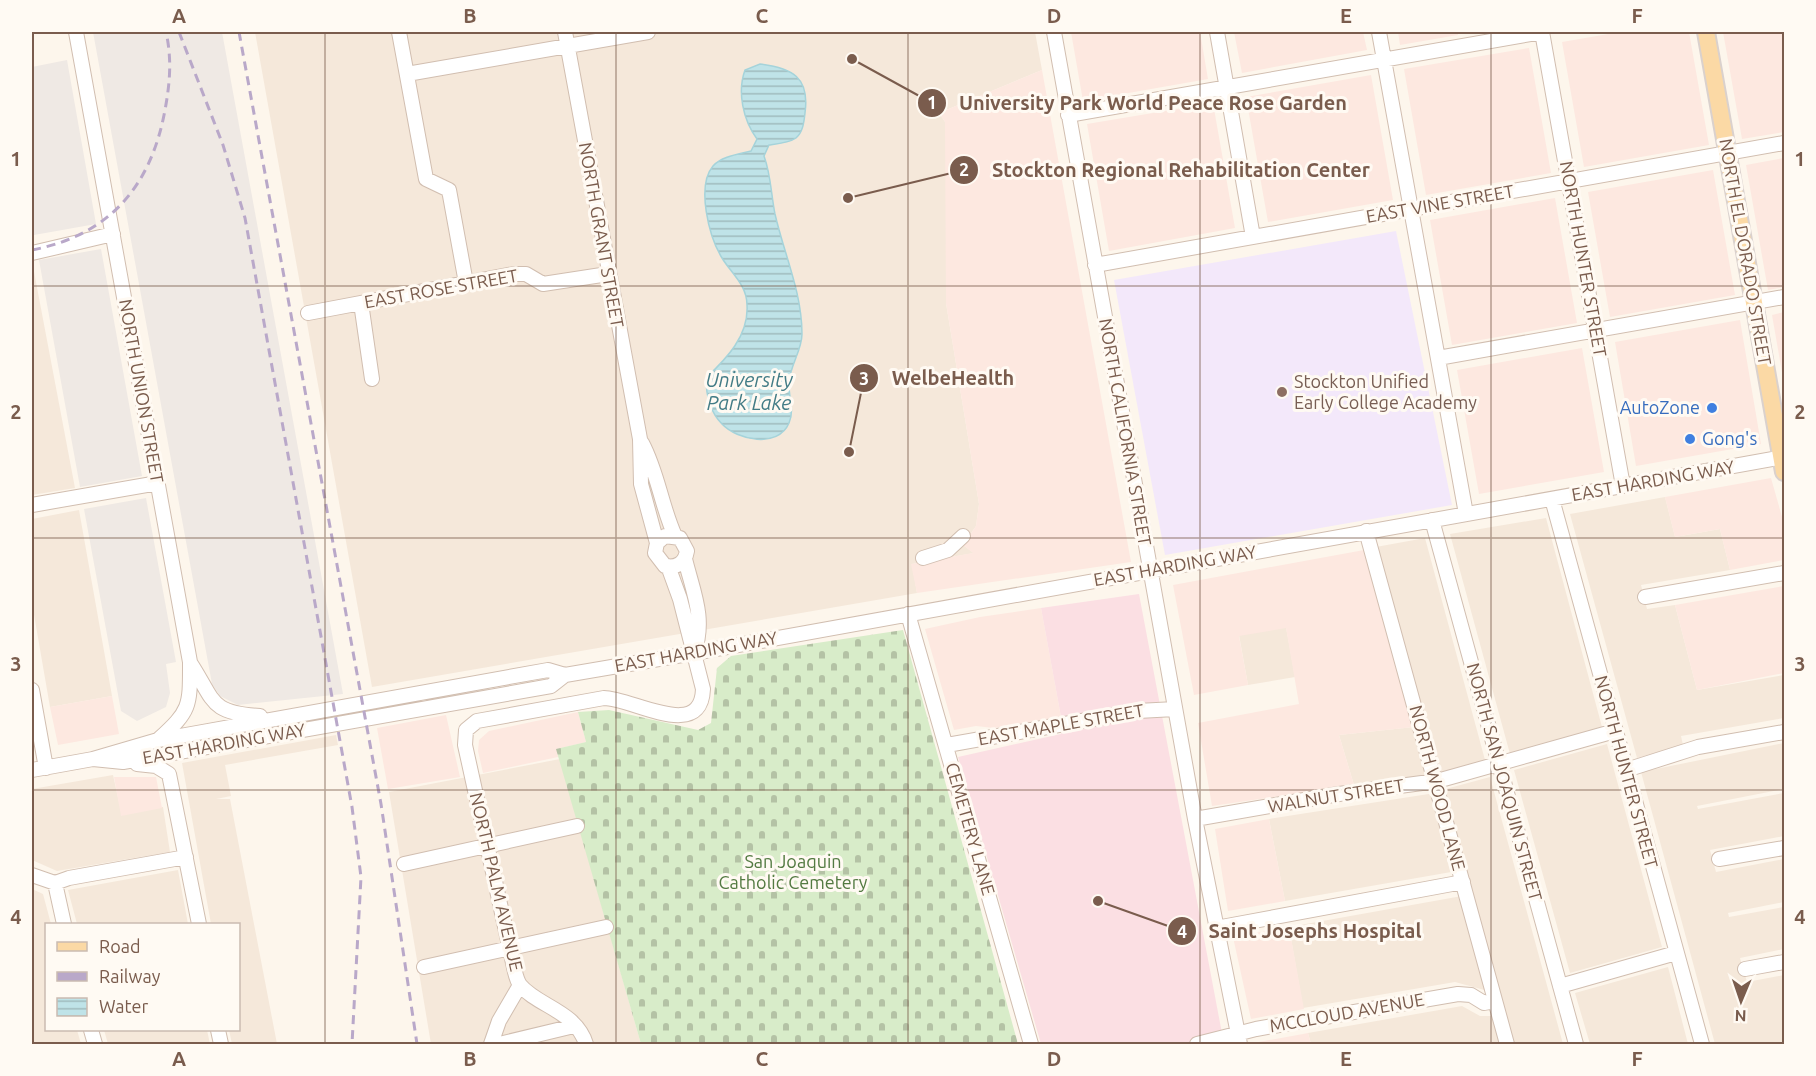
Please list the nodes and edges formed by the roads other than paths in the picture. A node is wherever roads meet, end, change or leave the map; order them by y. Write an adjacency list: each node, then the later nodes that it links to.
1 (76, 32): 18 (street, NORTH UNION STREET)
2 (399, 32): 11 (street)
3 (648, 32): 9 (street)
4 (1054, 32): 13 (street, NORTH CALIFORNIA STREET)
5 (1217, 32): 12 (street)
6 (1379, 32): 10 (street)
7 (1542, 32): 10 (street); 16 (street, NORTH HUNTER STREET)
8 (1706, 32): 15 (main road, NORTH EL DORADO STREET)
9 (566, 39): 11 (street); 24 (street, NORTH GRANT STREET)
10 (1384, 60): 12 (street); 17 (street)
11 (406, 74): 25 (street)
12 (1227, 88): 13 (street); 19 (street)
13 (1068, 115): 23 (street, NORTH CALIFORNIA STREET)
14 (1785, 143): 15 (street, EAST VINE STREET)
15 (1728, 153): 16 (street, EAST VINE STREET); 28 (main road, NORTH EL DORADO STREET)
16 (1570, 181): 17 (street, EAST VINE STREET); 30 (street, NORTH HUNTER STREET)
17 (1411, 209): 19 (street, EAST VINE STREET); 31 (street)
18 (113, 234): 20 (street); 35 (street, NORTH UNION STREET)
19 (1253, 237): 23 (street, EAST VINE STREET)
20 (69, 242): 21 (street); 22 (street)
21 (32, 245)
22 (32, 253)
23 (1095, 265): 48 (street, NORTH CALIFORNIA STREET)
24 (608, 274): 25 (street, EAST ROSE STREET); 33 (street, NORTH GRANT STREET)
25 (466, 283): 27 (street, EAST ROSE STREET)
26 (1785, 297): 28 (street)
27 (362, 303): 29 (street, EAST ROSE STREET); 32 (street)
28 (1755, 303): 30 (street); 34 (main road, NORTH EL DORADO STREET)
29 (308, 313)
30 (1596, 331): 31 (street); 36 (street, NORTH HUNTER STREET)
31 (1438, 358): 39 (street)
32 (372, 380)
33 (640, 439): 42 (street, NORTH GRANT STREET); 44 (street, NORTH GRANT STREET)
34 (1784, 462): 36 (street, EAST HARDING WAY)
35 (158, 483): 38 (street); 53 (street, NORTH UNION STREET)
36 (1623, 486): 37 (street, EAST HARDING WAY)
37 (1552, 499): 39 (street, EAST HARDING WAY); 58 (street, NORTH HUNTER STREET)
38 (32, 505)
39 (1466, 514): 40 (street, EAST HARDING WAY)
40 (1431, 520): 41 (street, EAST HARDING WAY); 64 (street, NORTH SAN JOAQUIN STREET)
41 (1366, 531): 48 (street, EAST HARDING WAY); 67 (street, NORTH WOOD LANE)
42 (675, 536): 44 (street); 46 (street, NORTH GRANT STREET)
43 (963, 536): 45 (street)
44 (657, 543): 47 (street, NORTH GRANT STREET)
45 (923, 558)
46 (685, 559): 47 (street); 52 (street, NORTH GRANT STREET)
47 (668, 566): 52 (street, NORTH GRANT STREET)
48 (1151, 570): 51 (street, EAST HARDING WAY); 56 (street, NORTH CALIFORNIA STREET)
49 (1785, 573): 50 (street)
50 (1645, 597)
51 (909, 614): 52 (street, EAST HARDING WAY); 61 (street, CEMETERY LANE)
52 (694, 653): 54 (street, EAST HARDING WAY); 70 (street, NORTH PALM AVENUE)
53 (190, 662): 57 (street); 60 (street, NORTH UNION STREET)
54 (565, 675): 57 (street, EAST HARDING WAY); 63 (street, EAST HARDING WAY)
55 (32, 690): 65 (street)
56 (1175, 709): 61 (street, EAST MAPLE STREET); 68 (street, NORTH CALIFORNIA STREET)
57 (284, 718): 60 (street, EAST HARDING WAY)
58 (1615, 731): 64 (street, WALNUT STREET); 66 (street, NORTH HUNTER STREET)
59 (1785, 732): 66 (street)
60 (158, 740): 62 (street, EAST HARDING WAY)
61 (946, 745): 95 (street, CEMETERY LANE)
62 (93, 759): 63 (street, EAST HARDING WAY); 65 (street, EAST HARDING WAY)
63 (123, 762): 72 (street)
64 (1499, 765): 67 (street, WALNUT STREET); 88 (street, NORTH SAN JOAQUIN STREET)
65 (39, 769)
66 (1626, 770): 83 (street, NORTH HUNTER STREET)
67 (1437, 781): 68 (street, WALNUT STREET); 76 (street, NORTH WOOD LANE)
68 (1195, 819): 81 (street, NORTH CALIFORNIA STREET)
69 (577, 826): 70 (street)
70 (488, 846): 74 (street); 82 (street, NORTH PALM AVENUE)
71 (1785, 848): 73 (street)
72 (186, 857): 77 (street); 79 (street)
73 (1719, 859)
74 (404, 864)
75 (32, 875): 77 (street)
76 (1463, 882): 81 (street); 89 (street, NORTH WOOD LANE)
77 (55, 883): 78 (street)
78 (64, 923)
79 (199, 923)
80 (606, 927): 82 (street)
81 (1216, 928): 91 (street, NORTH CALIFORNIA STREET)
82 (510, 948): 85 (street); 87 (street, NORTH PALM AVENUE)
83 (1676, 953): 88 (street); 99 (street, NORTH HUNTER STREET)
84 (1785, 963): 86 (street)
85 (423, 967)
86 (1745, 969)
87 (520, 985): 90 (street, NORTH PALM AVENUE); 92 (street)
88 (1560, 986): 98 (street, NORTH SAN JOAQUIN STREET)
89 (1495, 1001): 91 (street, MCCLOUD AVENUE); 97 (street, NORTH WOOD LANE)
90 (574, 1026): 93 (street); 94 (street, NORTH PALM AVENUE)
91 (1239, 1039): 96 (street, MCCLOUD AVENUE)
92 (491, 1044)
93 (499, 1044)
94 (586, 1044)
95 (1031, 1044)
96 (1197, 1044)
97 (1508, 1044)
98 (1576, 1044)
99 (1702, 1044)

